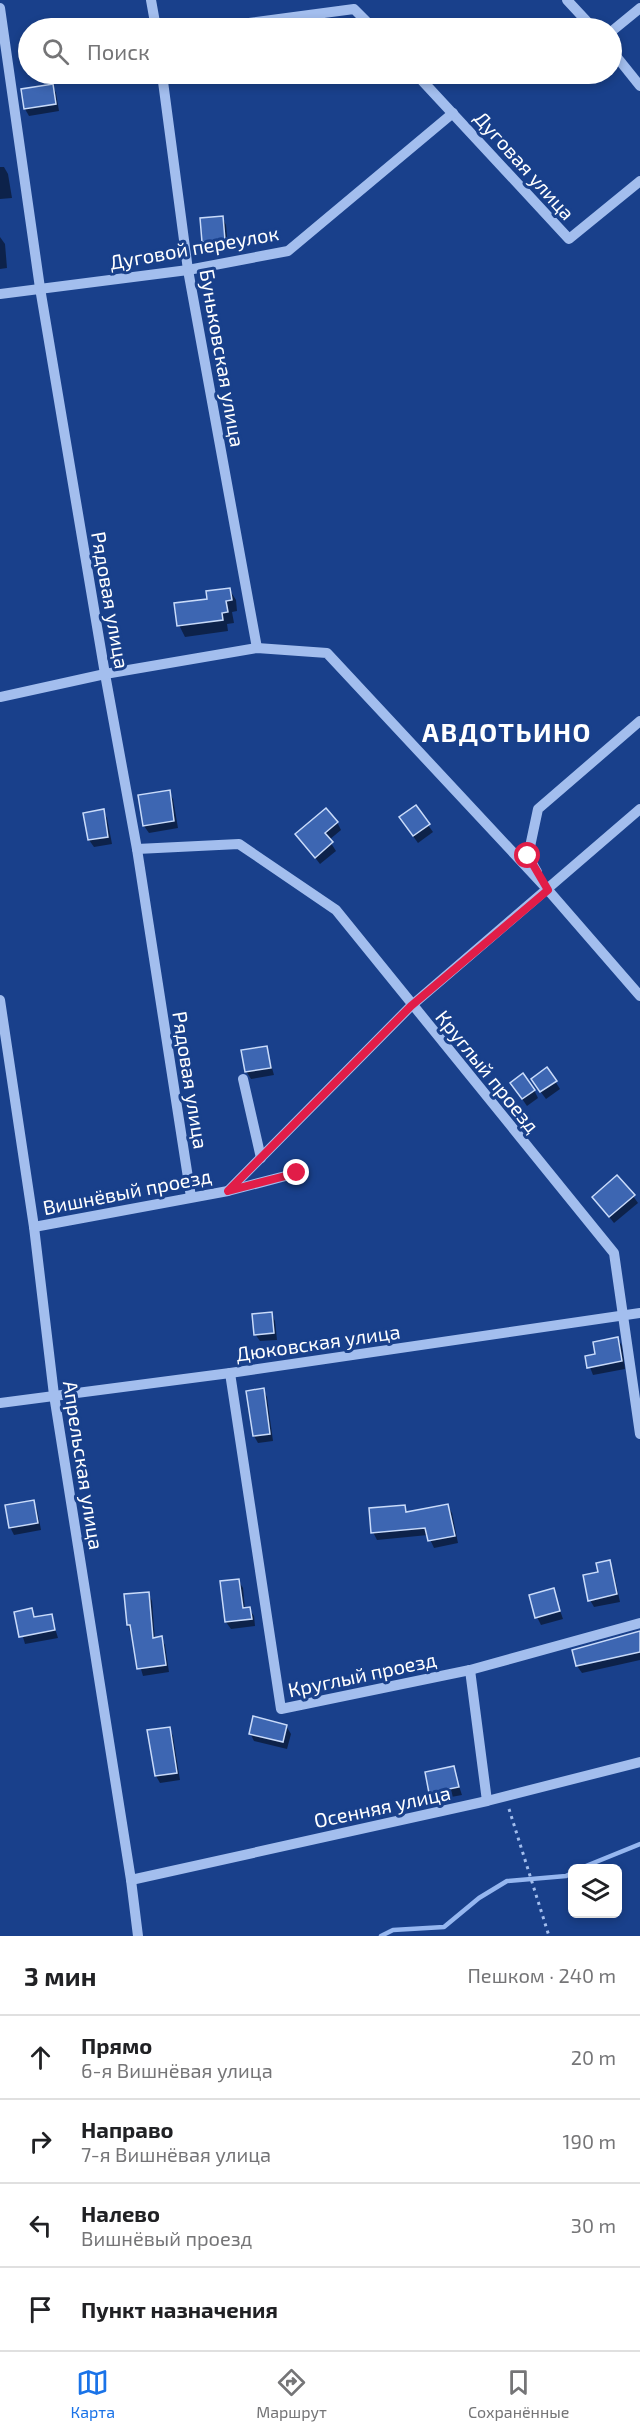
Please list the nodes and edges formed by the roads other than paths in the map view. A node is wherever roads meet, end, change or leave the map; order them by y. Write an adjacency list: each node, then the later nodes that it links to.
1 (152, 0): 5 (street)
2 (567, 0): 8 (street)
3 (0, 8): 17 (street, Рядовая улица)
4 (640, 8): 9 (street)
5 (155, 18)
6 (286, 18): 7 (street)
7 (363, 18)
8 (584, 18)
9 (622, 23)
10 (622, 64): 13 (street)
11 (163, 84): 16 (street, Буньковская улица)
12 (425, 84): 14 (street, Дуговая улица)
13 (640, 86)
14 (453, 113): 15 (street, Дуговая улица); 16 (street, Дуговой переулок)
15 (640, 181)
16 (188, 270): 17 (street, Дуговой переулок); 19 (street, Буньковская улица)
17 (40, 288): 18 (street, Дуговой переулок); 20 (street, Рядовая улица)
18 (0, 294)
19 (257, 648): 20 (street); 25 (street)
20 (105, 675): 21 (street); 24 (street, Рядовая улица)
21 (0, 697)
22 (640, 721): 25 (street)
23 (640, 809): 25 (street)
24 (137, 849): 28 (street, Круглый проезд); 33 (street, Рядовая улица)
25 (548, 890): 26 (street); 28 (street)
26 (640, 996)
27 (0, 999): 34 (street, Апрельская улица)
28 (411, 1006): 30 (street); 36 (street, Круглый проезд)
29 (243, 1079): 30 (street)
30 (261, 1158): 32 (street)
31 (297, 1173): 32 (street, Вишнёвый проезд)
32 (228, 1191): 33 (street, Вишнёвый проезд)
33 (191, 1197): 34 (street, Вишнёвый проезд)
34 (34, 1227): 38 (street, Апрельская улица)
35 (640, 1313): 36 (street, Дюковская улица)
36 (622, 1317): 37 (street, Дюковская улица); 40 (street, Круглый проезд)
37 (230, 1373): 38 (street, Дюковская улица); 42 (street, Круглый проезд)
38 (54, 1395): 39 (street, Дюковская улица); 45 (street, Апрельская улица)
39 (0, 1403)
40 (640, 1434)
41 (640, 1623): 42 (street, Круглый проезд)
42 (470, 1670): 44 (street)
43 (640, 1761): 44 (street, Осенняя улица)
44 (487, 1801): 45 (street, Осенняя улица)
45 (131, 1880): 46 (street, Апрельская улица)
46 (138, 1936)

